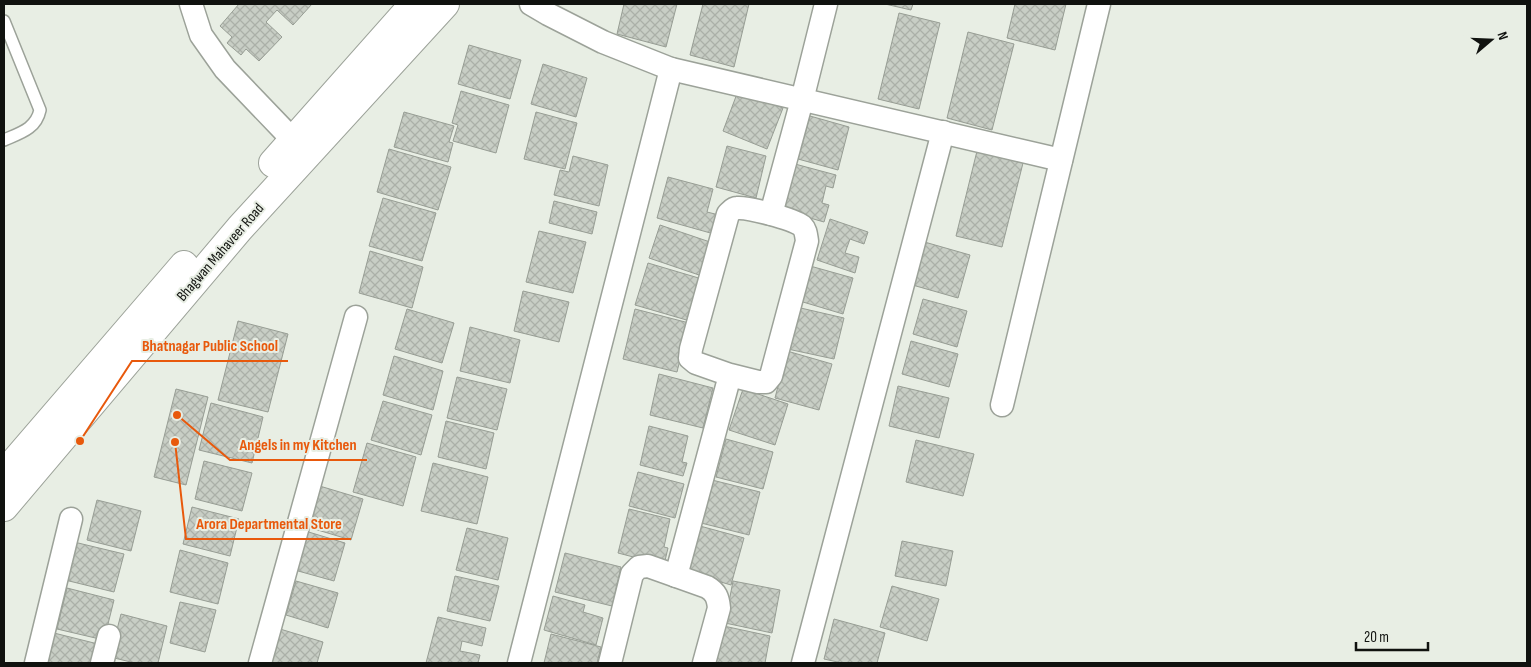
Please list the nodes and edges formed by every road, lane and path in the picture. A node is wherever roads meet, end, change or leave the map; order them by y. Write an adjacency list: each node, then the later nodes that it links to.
1 (191, 4): 12 (street)
2 (414, 4): 12 (street, Bhagwan Mahaveer Road)
3 (445, 4): 19 (street, Bhagwan Mahaveer Road)
4 (531, 4): 8 (street)
5 (826, 4): 9 (street)
6 (1099, 4): 13 (street)
7 (4, 20): 11 (lane)
8 (671, 69): 9 (street); 26 (street)
9 (802, 100): 10 (street); 14 (street)
10 (942, 132): 13 (street); 29 (street)
11 (4, 140)
12 (293, 140): 18 (street, Bhagwan Mahaveer Road)
13 (1061, 160): 17 (street)
14 (771, 214): 16 (street); 16 (street)
15 (356, 318): 25 (street)
16 (730, 375): 21 (street)
17 (1002, 406)
18 (4, 474)
19 (4, 507)
20 (71, 519): 23 (street)
21 (676, 576): 27 (street); 28 (street)
22 (109, 636): 24 (street)
23 (36, 663)
24 (102, 663)
25 (260, 663)
26 (520, 663)
27 (610, 663)
28 (704, 663)
29 (803, 663)

